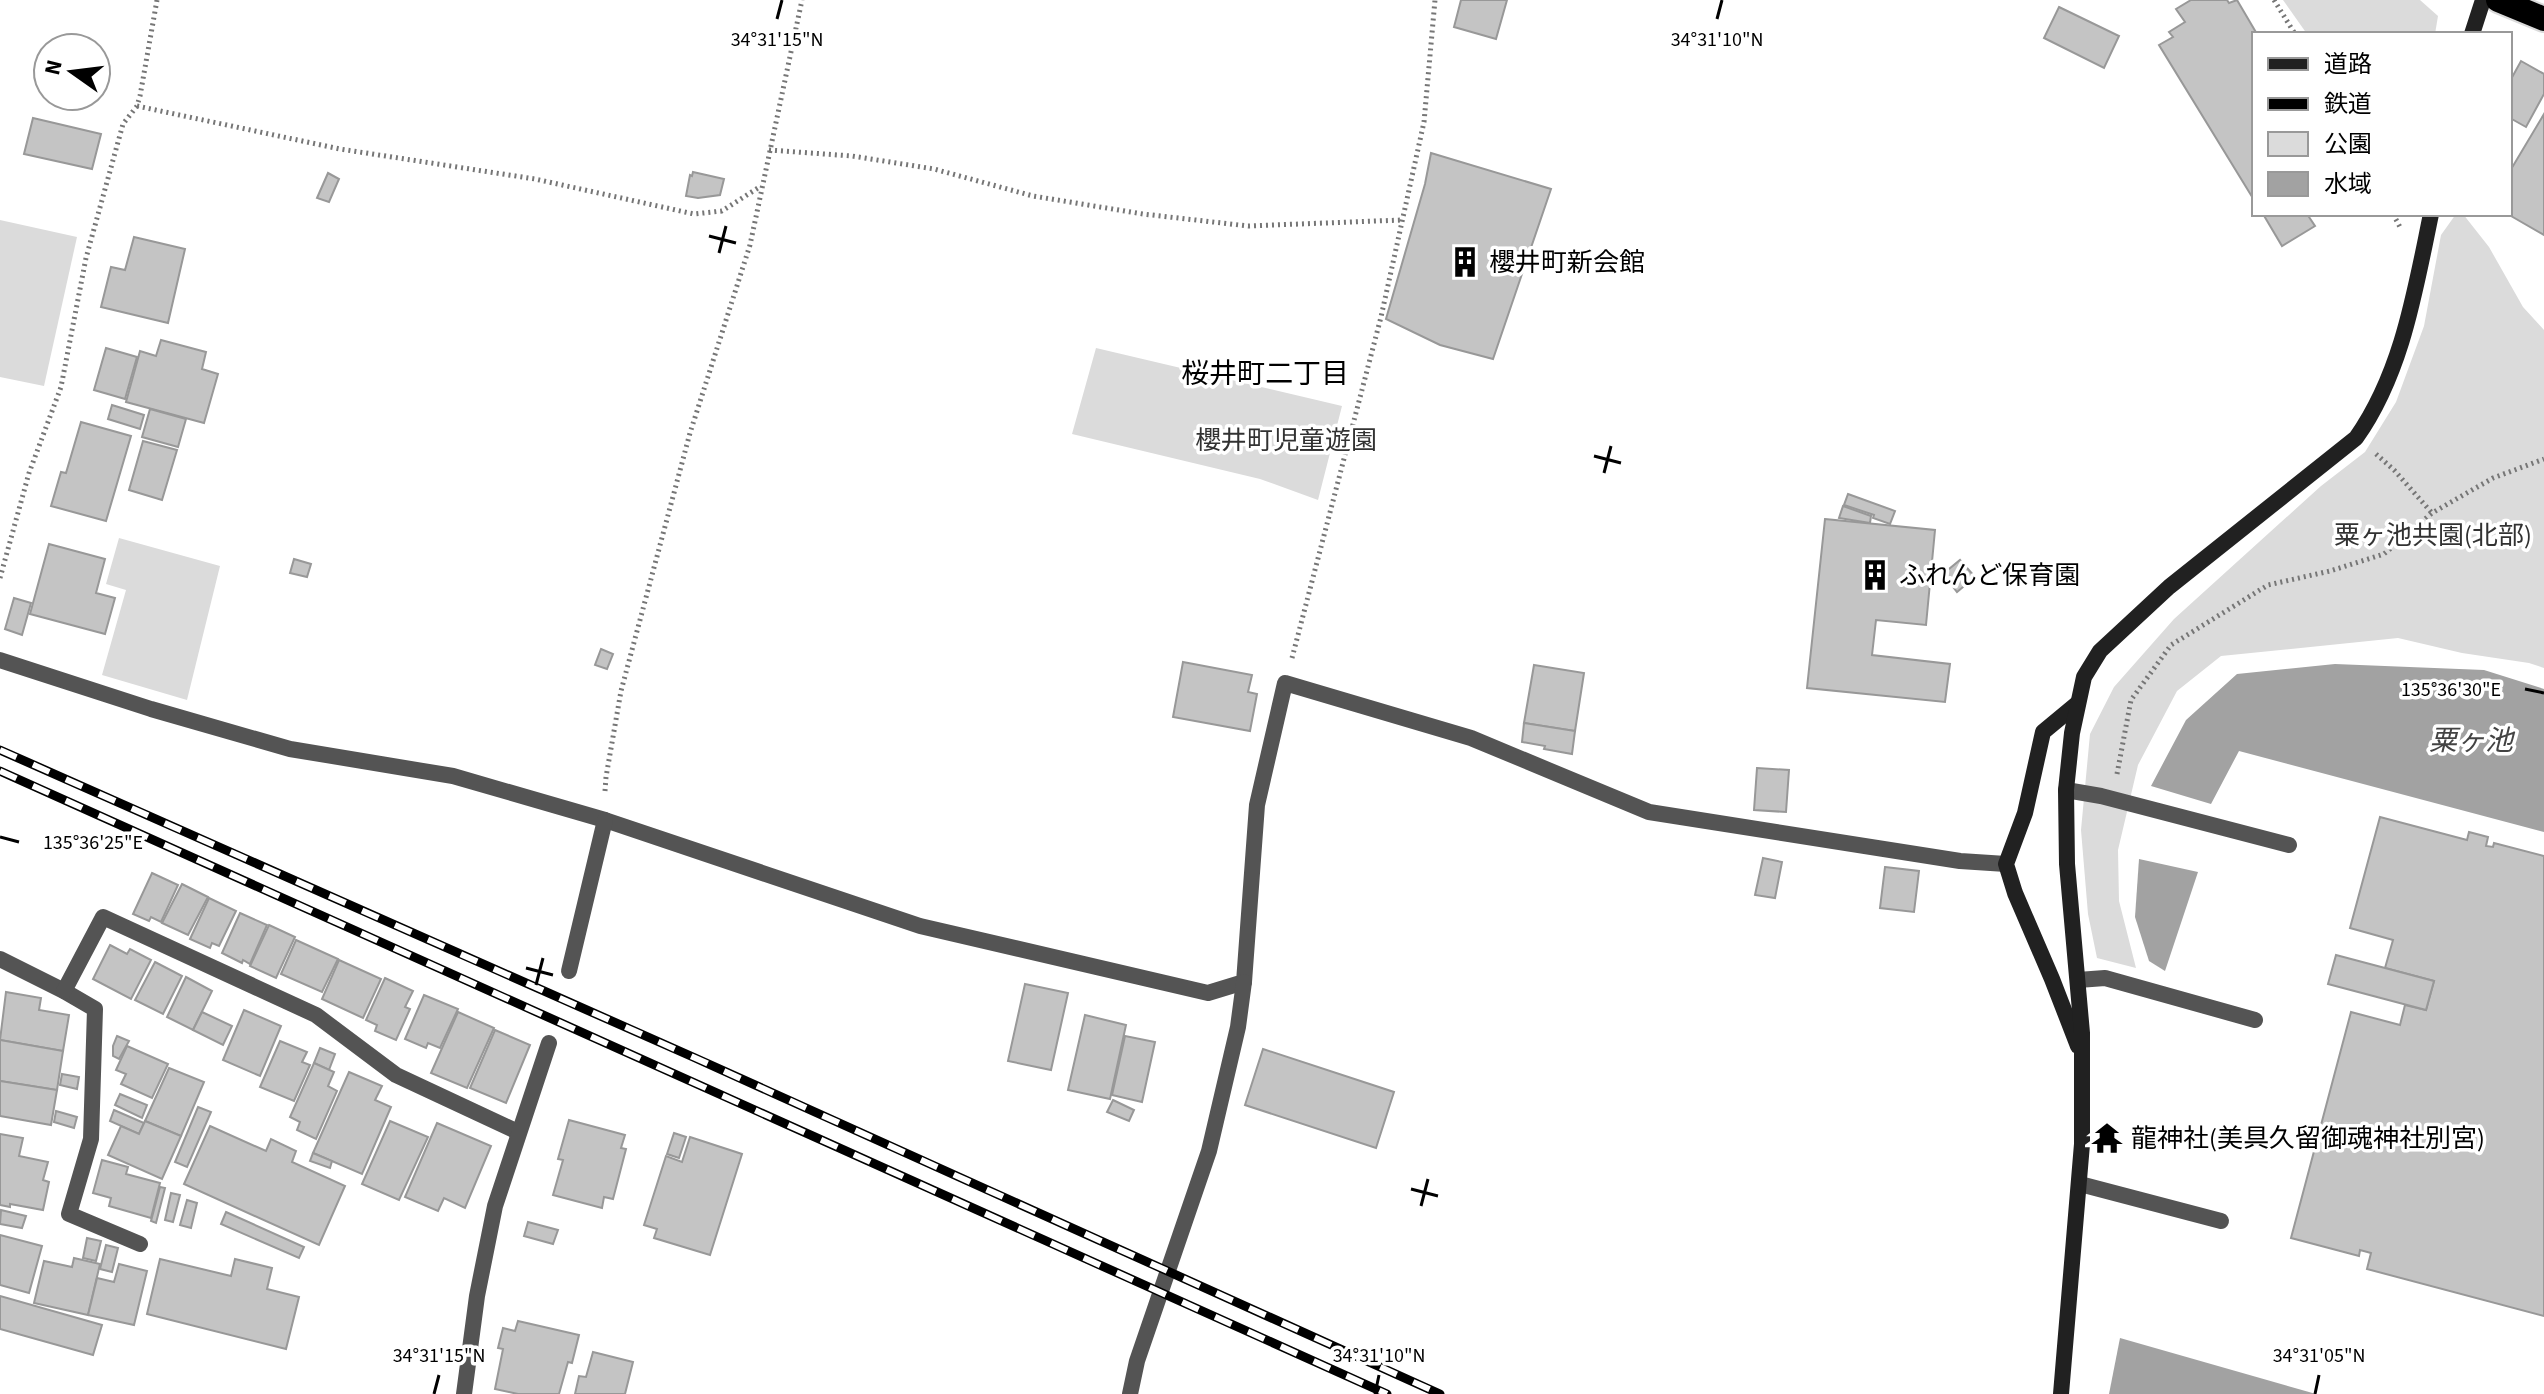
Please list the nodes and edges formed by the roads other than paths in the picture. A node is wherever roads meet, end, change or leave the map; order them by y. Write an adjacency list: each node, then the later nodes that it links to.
1 (2483, 0): 4 (street)
2 (2498, 0): 3 (highway)
3 (2544, 19)
4 (2473, 32)
5 (2431, 216): 7 (street)
6 (0, 660): 9 (street)
7 (2078, 703): 8 (street); 11 (street)
8 (2066, 790): 10 (street); 14 (street)
9 (605, 820): 13 (street); 15 (street)
10 (2289, 845)
11 (2006, 864): 15 (street); 19 (street)
12 (0, 959): 16 (street)
13 (569, 971)
14 (2078, 980): 17 (street); 19 (street)
15 (1244, 982): 25 (street)
16 (64, 991): 20 (street); 23 (street)
17 (2255, 1020)
18 (549, 1043): 20 (street)
19 (2082, 1059): 21 (street)
20 (518, 1132): 24 (street)
21 (2080, 1184): 22 (street); 26 (street)
22 (2221, 1221)
23 (140, 1244)
24 (464, 1394)
25 (1130, 1394)
26 (2061, 1394)

